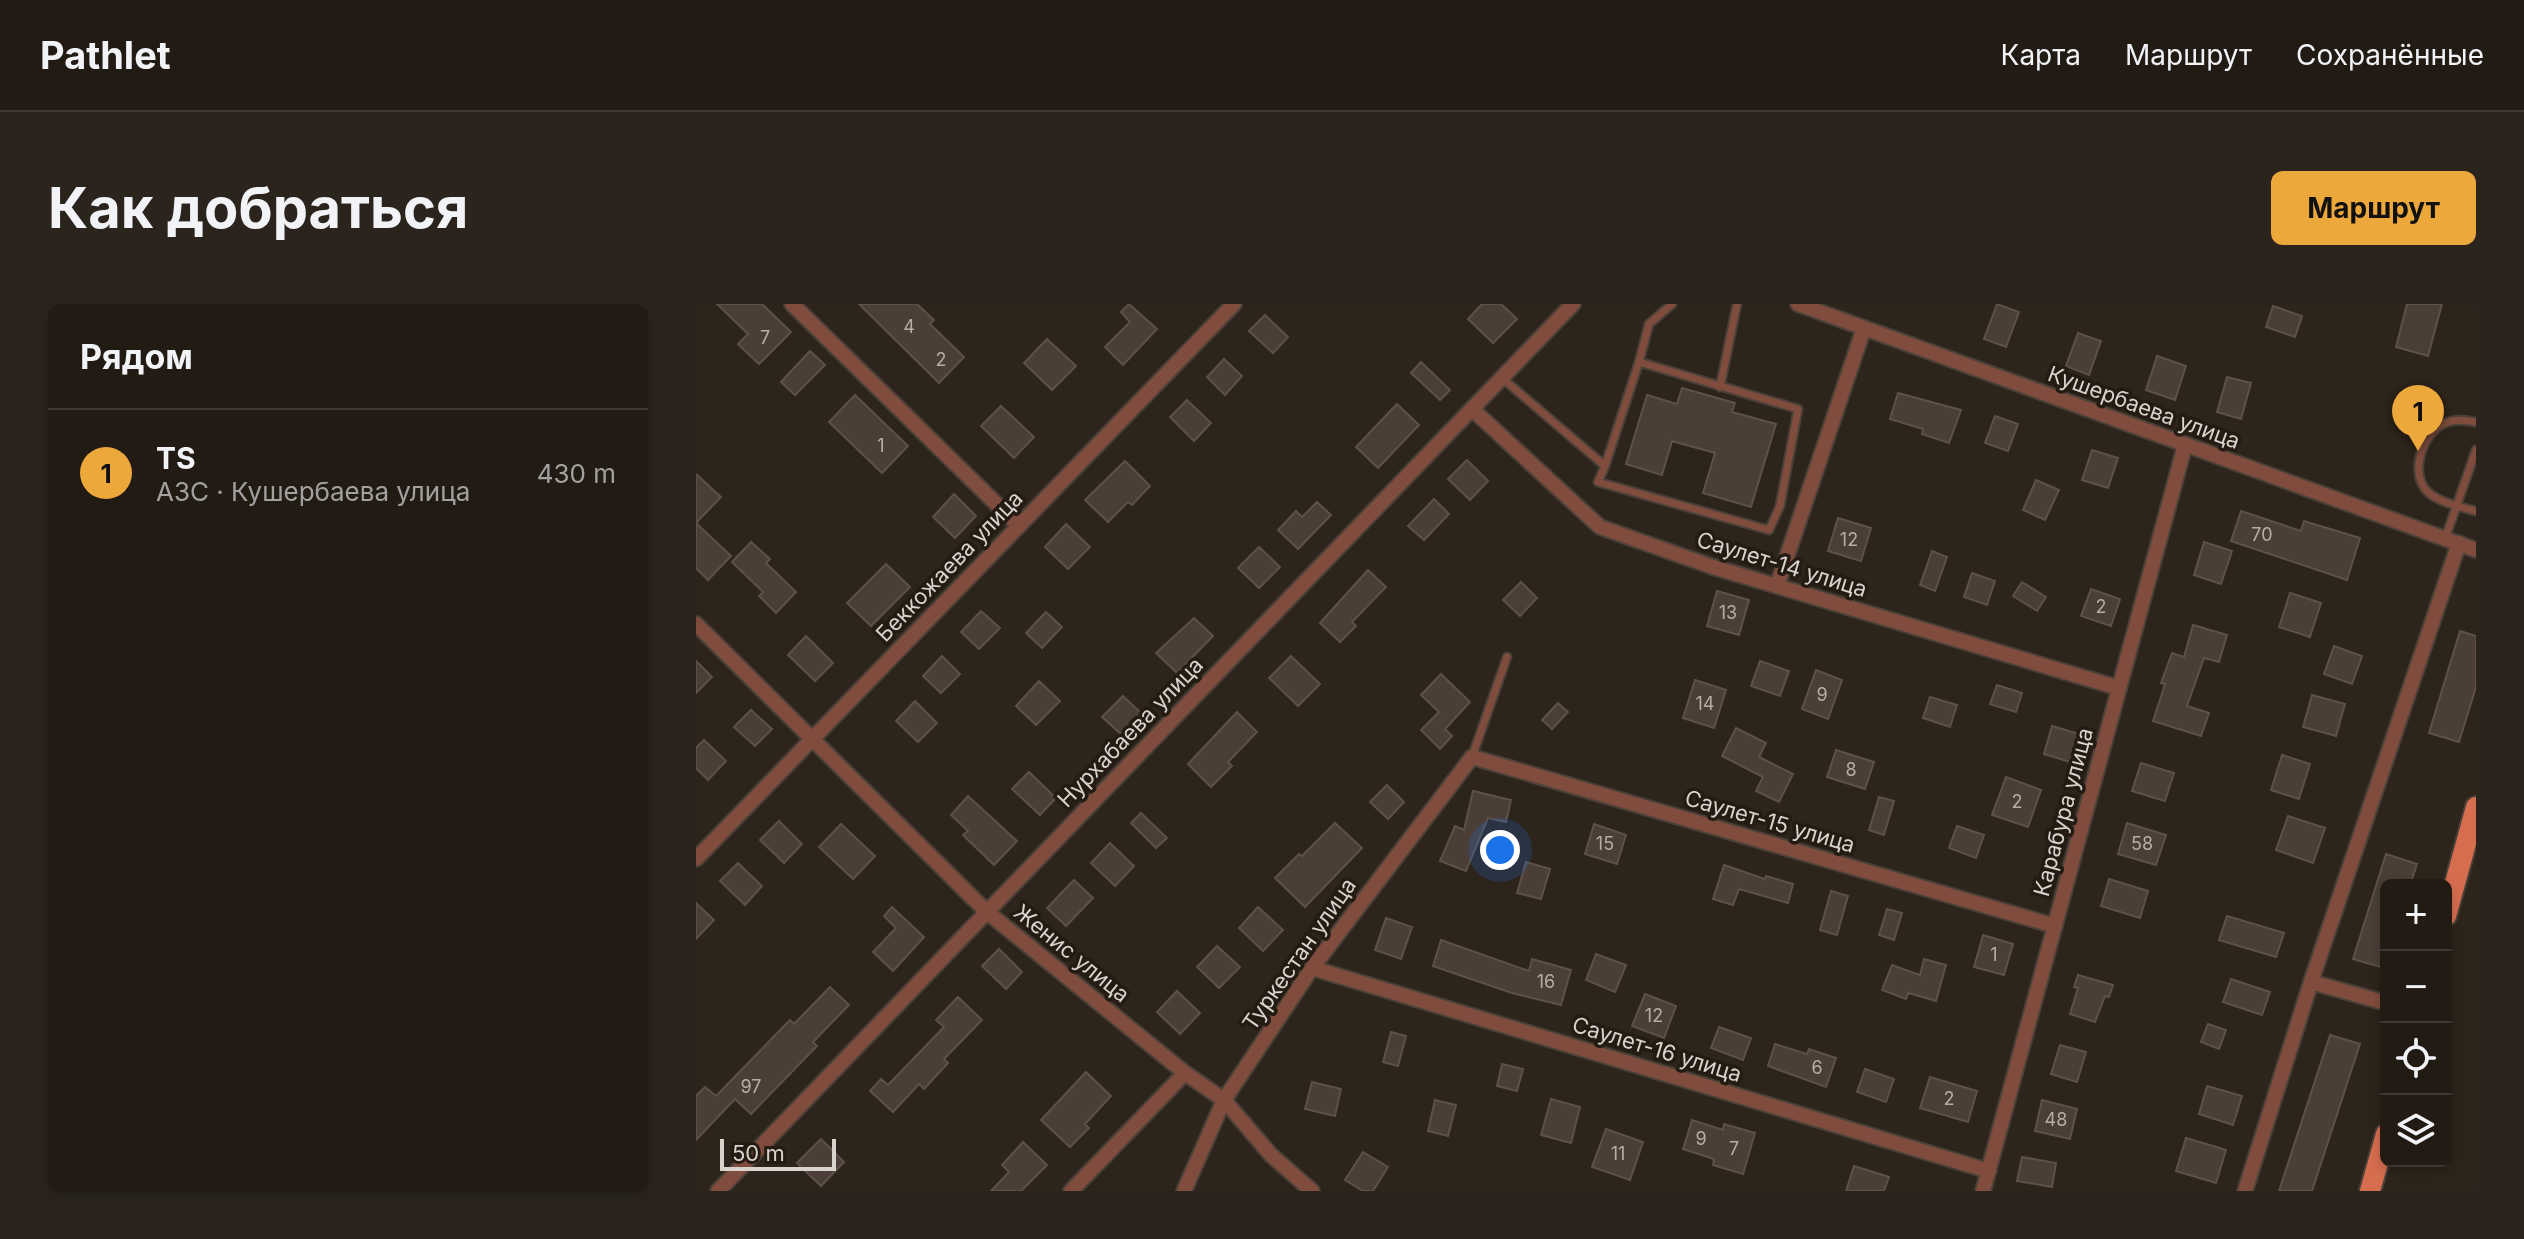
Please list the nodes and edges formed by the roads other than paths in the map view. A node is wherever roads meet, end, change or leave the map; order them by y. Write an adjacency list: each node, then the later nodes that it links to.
1 (792, 304): 18 (street)
2 (1573, 304): 9 (street, Нурхабаева улица)
3 (1672, 304): 8 (lane)
4 (1737, 304): 10 (lane)
5 (1798, 304): 7 (street, Кушербаева улица)
6 (1228, 306): 18 (street, Беккожаева улица)
7 (1864, 328): 13 (street, Кушербаева улица); 21 (street)
8 (1639, 362): 10 (lane); 15 (lane)
9 (1502, 378): 11 (street, Нурхабаева улица); 15 (lane)
10 (1720, 387): 15 (lane)
11 (1472, 409): 21 (street, Саулет-14 улица); 30 (street, Нурхабаева улица)
12 (2476, 422): 16 (lane)
13 (2185, 445): 19 (street, Кушербаева улица); 24 (street, Карабура улица)
14 (2476, 450): 16 (lane)
15 (1605, 466)
16 (2457, 506): 17 (lane); 19 (lane)
17 (2476, 511)
18 (1019, 526): 25 (street, Беккожаева улица)
19 (2452, 541): 20 (street, Кушербаева улица); 33 (street)
20 (2476, 550)
21 (1777, 586): 24 (street, Саулет-14 улица)
22 (696, 624): 25 (street, Женис улица)
23 (1507, 657): 26 (lane)
24 (2119, 688): 31 (street, Карабура улица)
25 (814, 738): 28 (street, Беккожаева улица); 30 (street, Женис улица)
26 (1472, 757): 31 (street, Саулет-15 улица); 32 (street, Туркестан улица)
27 (2476, 807): 29 (main road)
28 (696, 859)
29 (2452, 894)
30 (987, 912): 35 (street, Женис улица); 39 (street, Нурхабаева улица)
31 (2055, 926): 38 (street, Карабура улица)
32 (1312, 968): 36 (street, Туркестан улица); 38 (street, Саулет-16 улица)
33 (2311, 982): 34 (street); 44 (street)
34 (2380, 1001)
35 (1185, 1073): 36 (street, Женис улица); 40 (street)
36 (1224, 1100): 41 (street, Туркестан улица); 42 (street, Женис улица)
37 (2380, 1155): 45 (main road)
38 (1989, 1171): 43 (street, Карабура улица)
39 (718, 1191)
40 (1071, 1191)
41 (1184, 1191)
42 (1312, 1191)
43 (1983, 1191)
44 (2245, 1191)
45 (2370, 1191)

